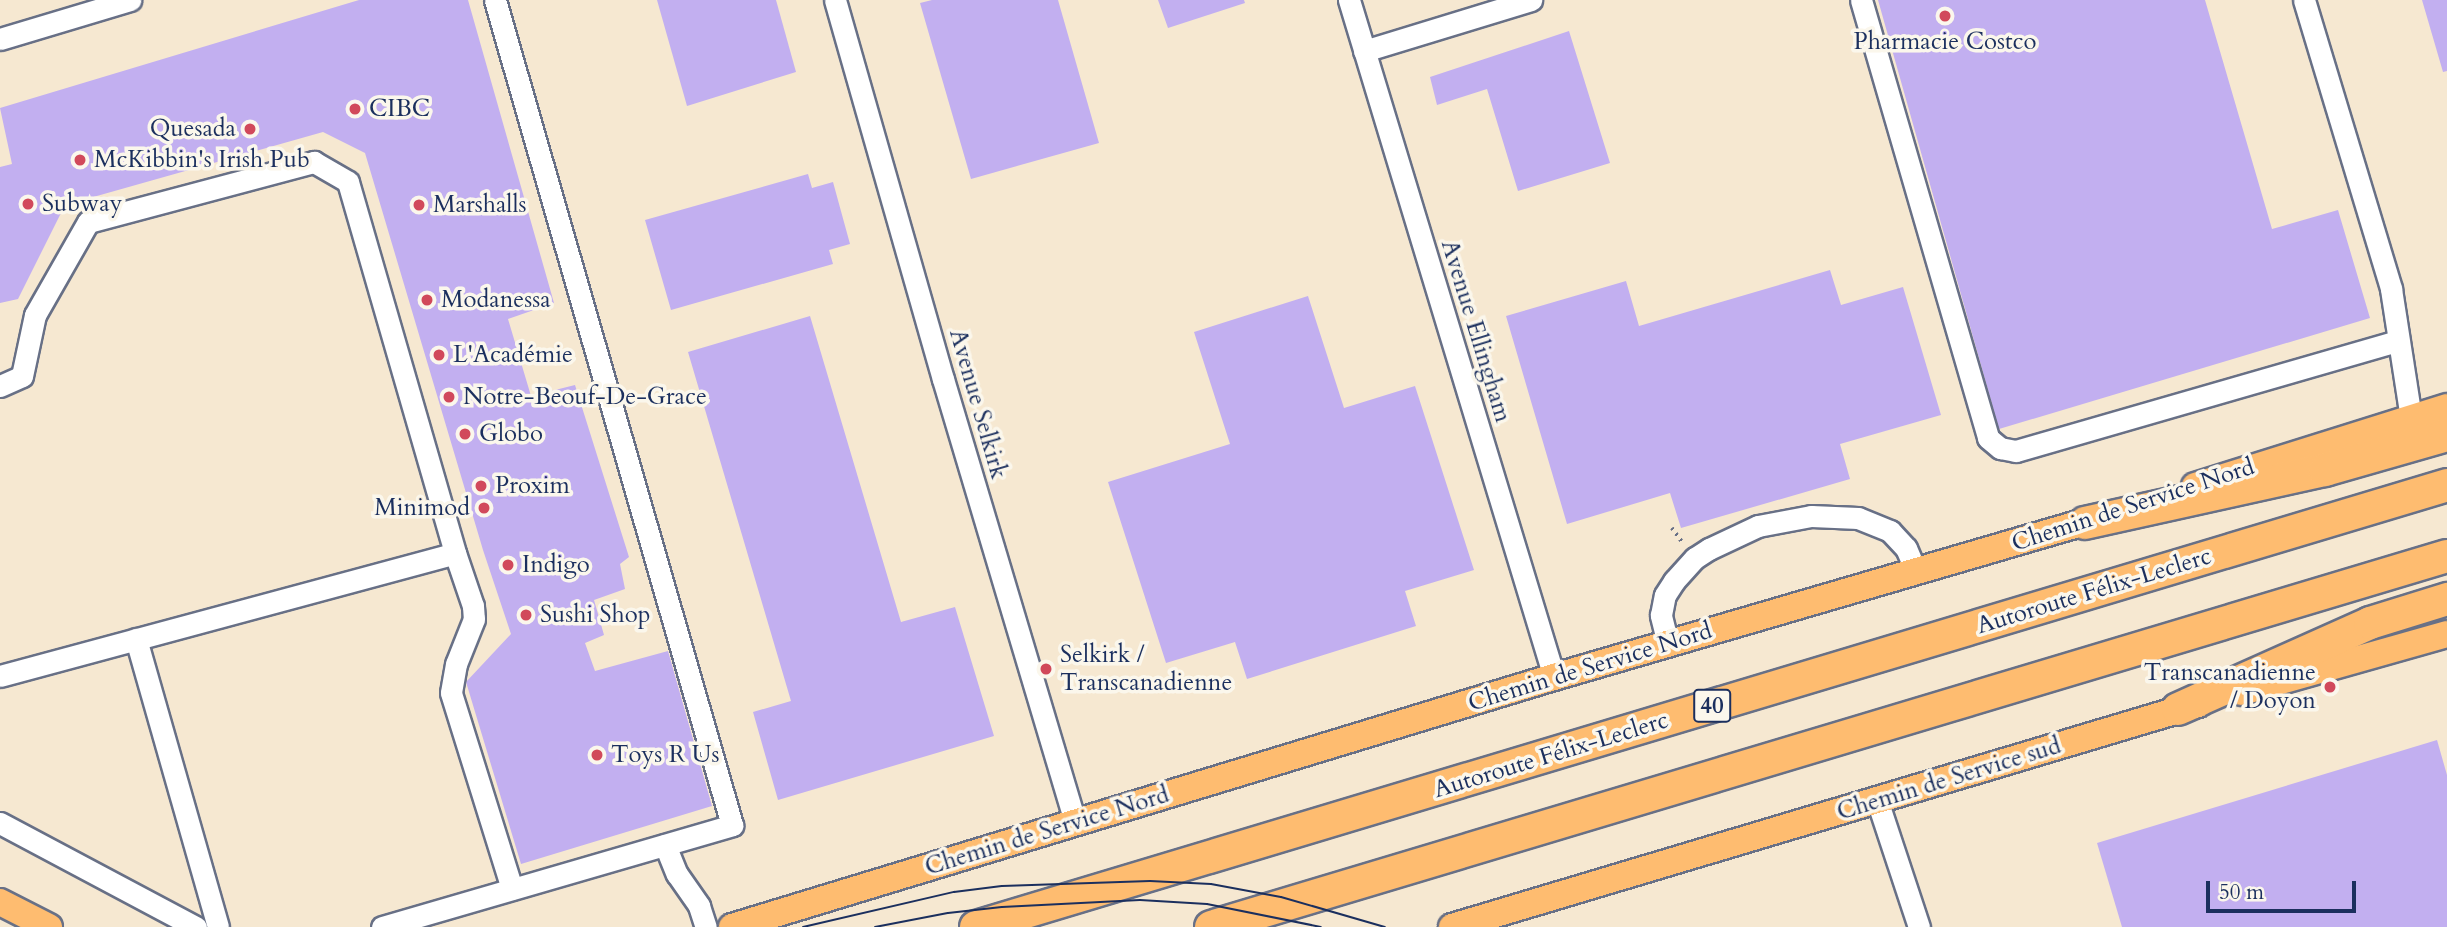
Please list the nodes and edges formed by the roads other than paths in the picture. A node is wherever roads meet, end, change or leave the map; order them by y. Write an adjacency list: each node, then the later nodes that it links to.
1 (130, 0): 8 (street)
2 (495, 0): 30 (street)
3 (835, 0): 28 (street, Avenue Selkirk)
4 (1349, 0): 9 (street, Avenue Ellingham)
5 (1531, 0): 9 (street)
6 (1861, 0): 10 (street)
7 (2304, 0): 10 (street)
8 (0, 39)
9 (1364, 51): 25 (street, Avenue Ellingham)
10 (2397, 341): 13 (street)
11 (0, 386): 17 (street)
12 (2447, 407): 13 (main road, Chemin de Service Nord)
13 (2411, 418): 16 (main road, Chemin de Service Nord)
14 (2447, 435): 16 (highway)
15 (2447, 485): 39 (highway, Autoroute Félix-Leclerc / 40)
16 (2085, 523): 19 (main road, Chemin de Service Nord)
17 (455, 553): 22 (street); 31 (street)
18 (2447, 556): 40 (highway)
19 (1916, 571): 23 (main road, Chemin de Service Nord); 23 (street)
20 (2447, 599): 26 (highway)
21 (2447, 634): 26 (main road, Chemin de Service sud)
22 (136, 639): 24 (street); 35 (street)
23 (1668, 644): 25 (main road, Chemin de Service Nord)
24 (0, 676)
25 (1554, 677): 28 (main road, Chemin de Service Nord)
26 (2178, 709): 27 (main road, Chemin de Service sud)
27 (1877, 800): 41 (main road, Chemin de Service sud); 42 (street)
28 (1075, 822): 38 (main road, Chemin de Service Nord)
29 (0, 824): 34 (street)
30 (665, 845): 31 (street); 37 (street)
31 (512, 889): 36 (street)
32 (0, 902): 33 (main road)
33 (49, 927)
34 (196, 927)
35 (219, 927)
36 (382, 927)
37 (706, 927)
38 (732, 927)
39 (976, 927)
40 (1211, 927)
41 (1452, 927)
42 (1919, 927)

